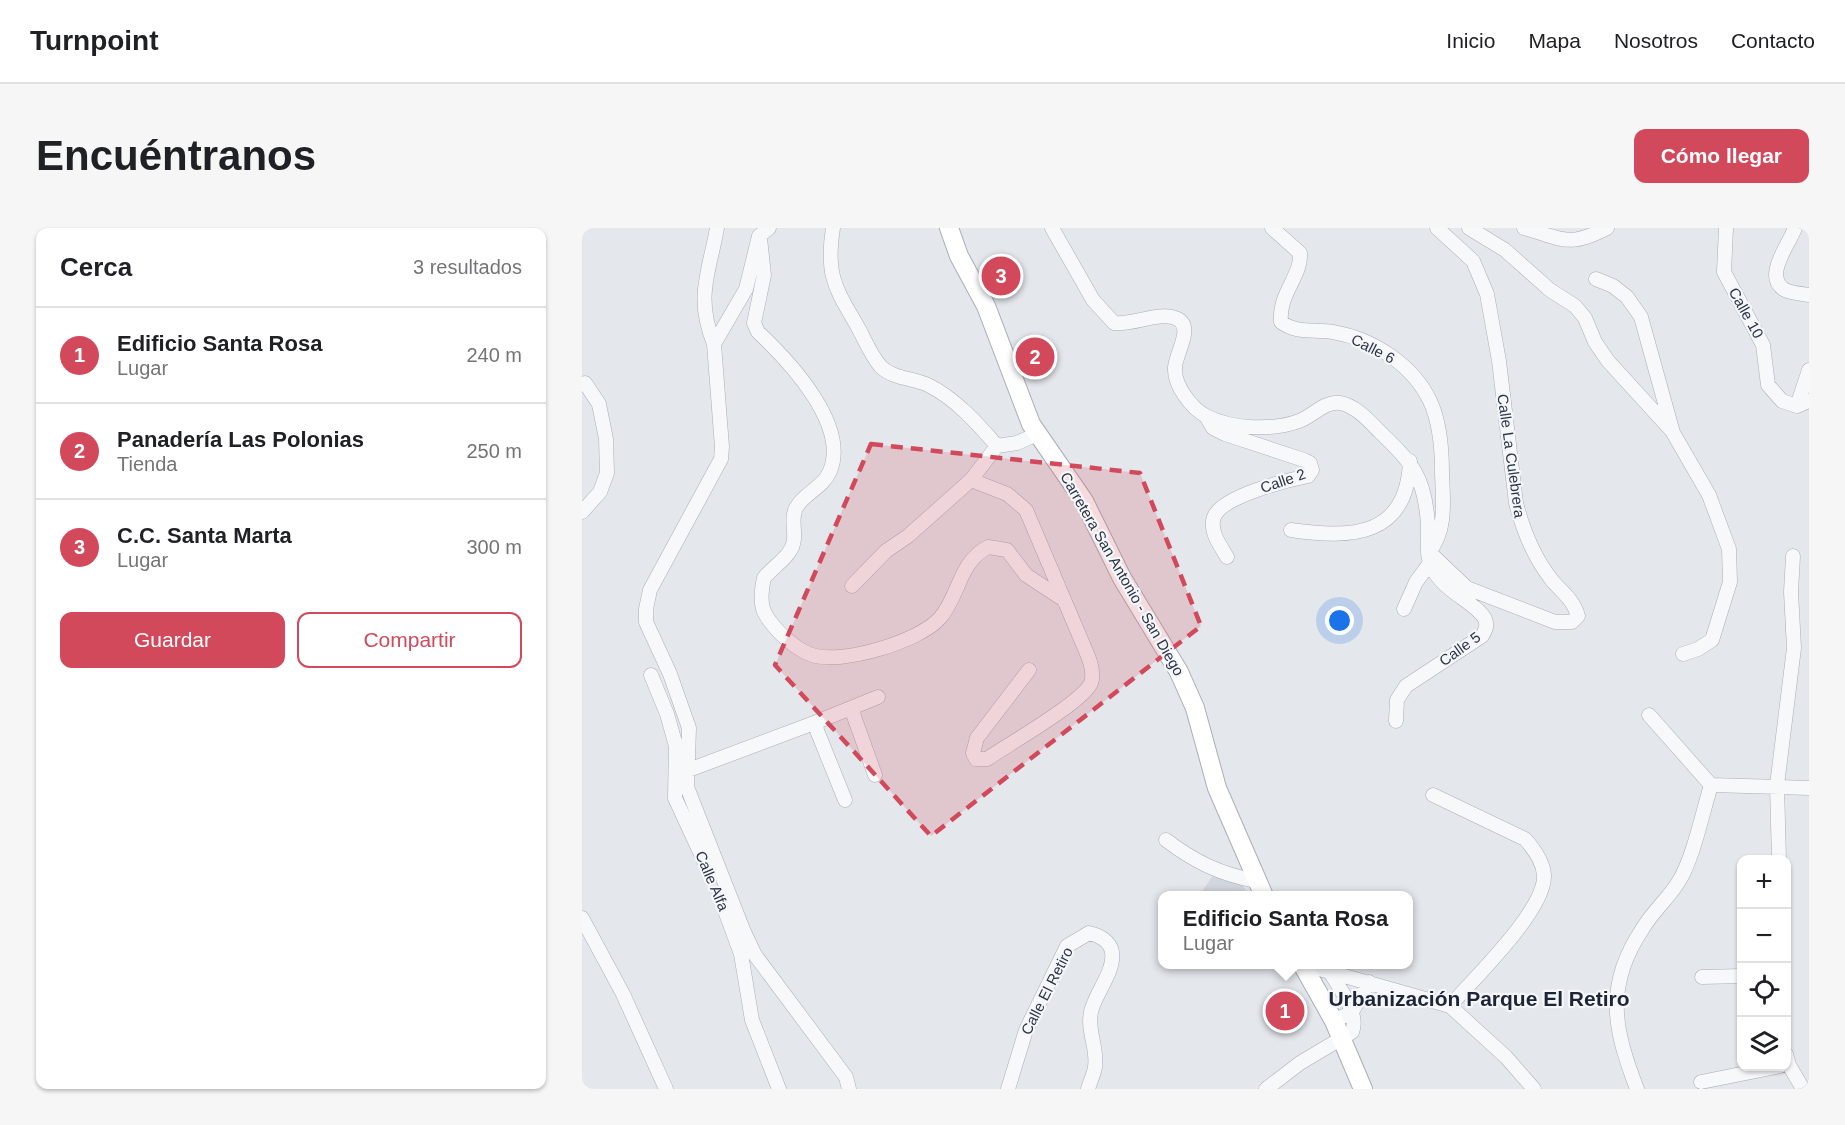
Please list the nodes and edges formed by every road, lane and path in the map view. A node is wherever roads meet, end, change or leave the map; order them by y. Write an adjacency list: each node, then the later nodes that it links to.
1 (717, 228): 15 (street)
2 (833, 228): 22 (street)
3 (949, 228): 21 (street, Carretera San Antonio - San Diego)
4 (1052, 228): 19 (street)
5 (1272, 228): 29 (street, Calle 6)
6 (1437, 228): 29 (street, Calle La Culebrera)
7 (1469, 228): 20 (street)
8 (1524, 228): 9 (street)
9 (1607, 228)
10 (1726, 228): 18 (street, Calle 10)
11 (1796, 228): 14 (street)
12 (764, 232): 15 (street); 31 (street)
13 (1596, 279): 20 (street)
14 (1809, 295)
15 (714, 344): 41 (street)
16 (1809, 370): 18 (street)
17 (585, 383): 25 (street)
18 (1803, 403)
19 (1205, 415): 23 (street); 28 (street, Calle 2)
20 (1672, 431): 33 (street)
21 (1037, 434): 22 (street); 50 (street, Carretera San Antonio - San Diego)
22 (997, 446): 24 (street)
23 (1410, 461): 26 (street); 29 (street)
24 (971, 480): 30 (street); 31 (street)
25 (582, 512)
26 (1291, 530)
27 (1793, 556): 44 (street)
28 (1227, 557)
29 (1429, 558): 32 (street); 39 (street, Calle 5)
30 (852, 586)
31 (1064, 600): 34 (street)
32 (1404, 609)
33 (1683, 654)
34 (1029, 670)
35 (651, 675): 66 (street, Calle Alfa)
36 (878, 697): 37 (street)
37 (851, 708): 40 (street); 42 (street)
38 (1649, 715): 43 (street)
39 (1396, 721)
40 (814, 723): 41 (street); 47 (street)
41 (686, 771): 67 (street)
42 (874, 775)
43 (1710, 785): 44 (street); 73 (street)
44 (1777, 785): 45 (street); 49 (street)
45 (1809, 788)
46 (1433, 795): 58 (street)
47 (845, 800)
48 (1166, 840): 50 (street)
49 (1779, 855)
50 (1260, 888)
51 (582, 918): 65 (street)
52 (1305, 969): 60 (street)
53 (1324, 969): 54 (street)
54 (1329, 970): 57 (street); 59 (street)
55 (1737, 976): 56 (street)
56 (1702, 977)
57 (1369, 982): 58 (street); 59 (street)
58 (1450, 1006): 72 (street)
59 (1352, 1012): 60 (street); 61 (street)
60 (1334, 1021): 61 (street)
61 (1342, 1040): 70 (street); 71 (street)
62 (1750, 1071): 64 (street)
63 (1791, 1071): 74 (street)
64 (1701, 1082)
65 (666, 1089)
66 (778, 1089)
67 (849, 1089)
68 (1008, 1089): 69 (street, Calle El Retiro)
69 (1088, 1089)
70 (1266, 1089)
71 (1363, 1089)
72 (1534, 1089)
73 (1636, 1089)
74 (1803, 1089)

